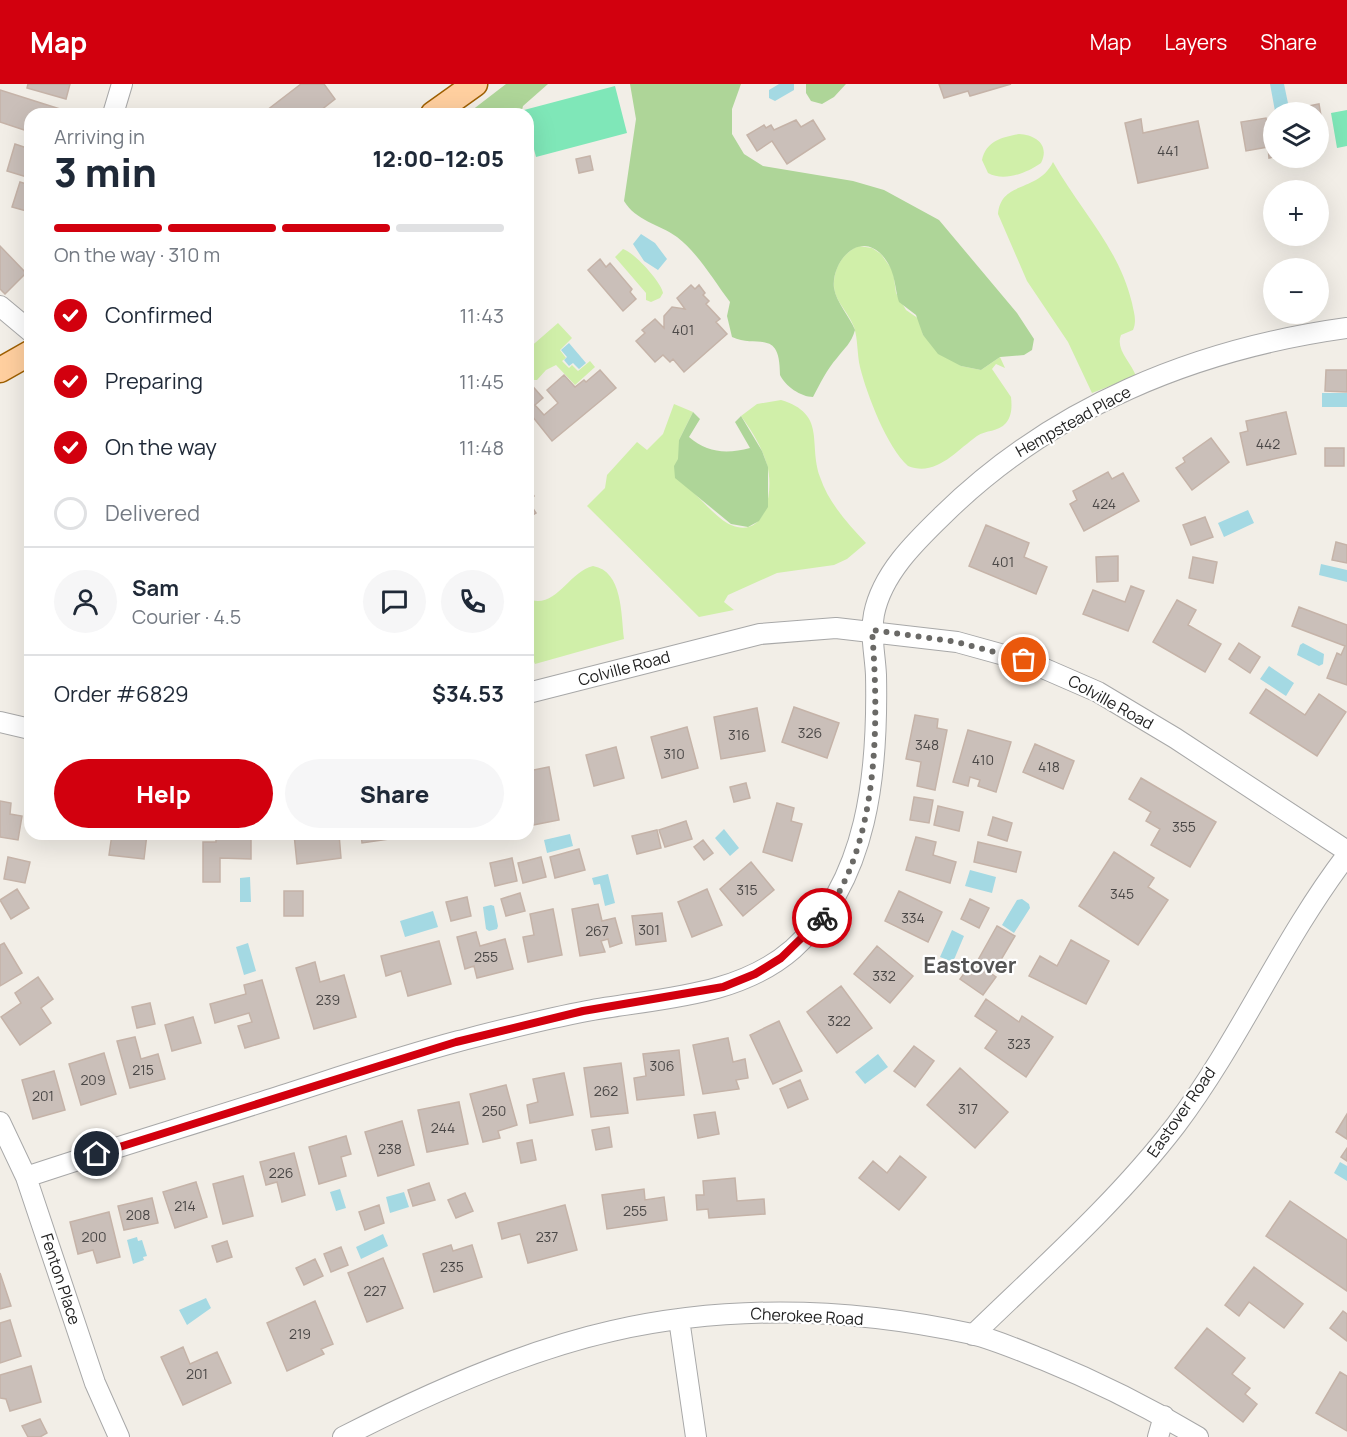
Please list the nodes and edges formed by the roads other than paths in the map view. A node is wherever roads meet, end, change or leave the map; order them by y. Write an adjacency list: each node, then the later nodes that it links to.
1 (122, 84): 3 (street)
2 (476, 84): 4 (main road)
3 (115, 108)
4 (442, 108)
5 (0, 306): 6 (street)
6 (24, 326)
7 (1347, 328): 10 (street, Hempstead Place)
8 (24, 356): 9 (main road)
9 (0, 370)
10 (872, 630): 11 (street, Colville Road); 14 (street, Colville Road); 16 (street, Hempstead Place)
11 (534, 691)
12 (0, 722): 13 (street)
13 (24, 728)
14 (1347, 853): 18 (street, Eastover Road)
15 (0, 1122): 16 (street, Fenton Place)
16 (26, 1176): 20 (street, Fenton Place)
17 (679, 1319): 18 (street, Cherokee Road); 21 (street, Cherokee Road); 22 (street)
18 (973, 1335): 19 (street, Cherokee Road)
19 (1164, 1416): 23 (street); 24 (street, Cherokee Road)
20 (119, 1437)
21 (343, 1437)
22 (696, 1437)
23 (1158, 1437)
24 (1198, 1437)

